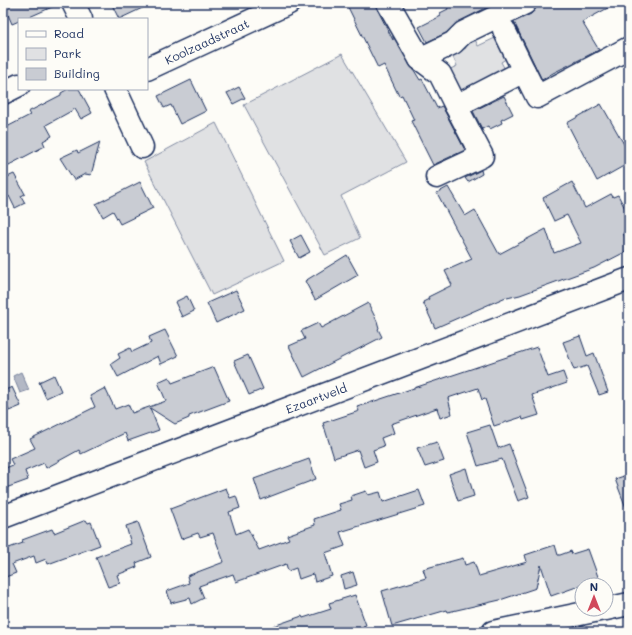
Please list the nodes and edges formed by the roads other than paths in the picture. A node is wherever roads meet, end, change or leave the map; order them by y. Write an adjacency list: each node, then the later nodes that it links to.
1 (73, 3): 5 (street)
2 (289, 3): 9 (street, Koolzaadstraat)
3 (388, 3): 8 (street)
4 (525, 3): 8 (street)
5 (80, 18)
6 (504, 30): 10 (street)
7 (629, 48): 10 (street)
8 (420, 59): 14 (street)
9 (148, 69)
10 (524, 72): 14 (street)
11 (18, 86): 13 (street)
12 (115, 90): 15 (street)
13 (3, 94)
14 (456, 106): 16 (street)
15 (142, 147)
16 (437, 177)
17 (629, 279): 18 (street, Ezaartveld)
18 (3, 517)
19 (629, 604): 20 (street)
20 (614, 607)
21 (574, 615): 22 (street)
22 (493, 632)

